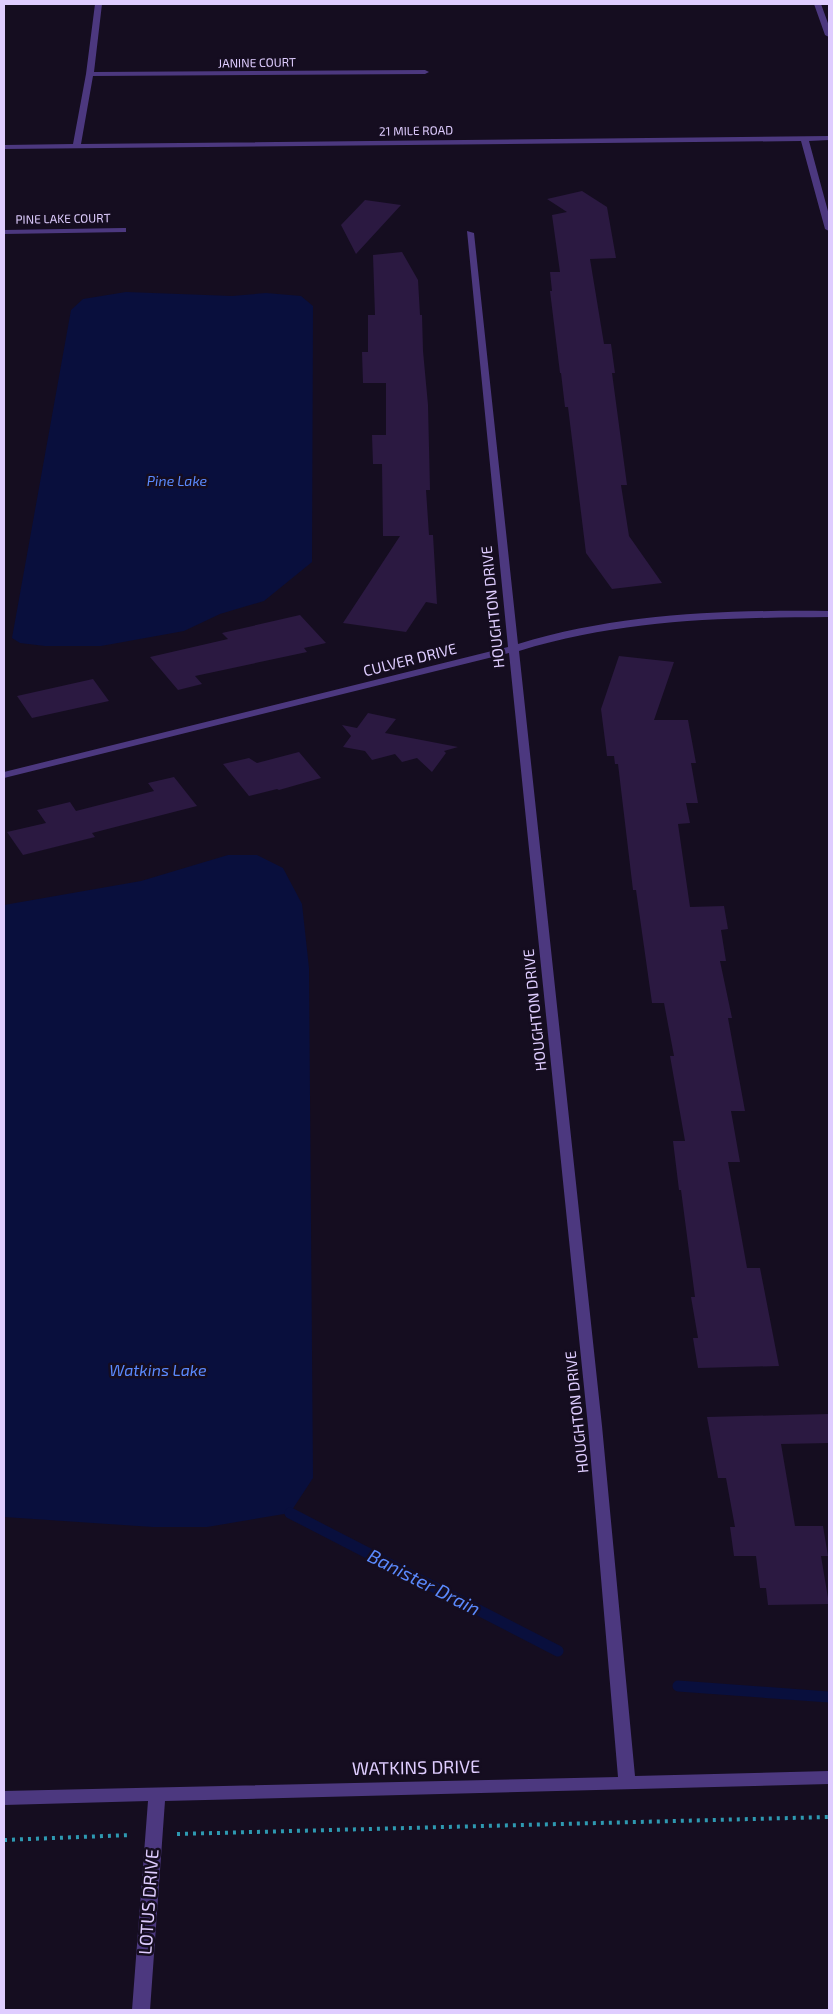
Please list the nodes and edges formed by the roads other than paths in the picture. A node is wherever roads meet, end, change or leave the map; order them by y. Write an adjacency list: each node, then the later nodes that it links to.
1 (98, 4): 5 (street)
2 (817, 4): 3 (street)
3 (829, 35)
4 (425, 72): 5 (street, JANINE COURT)
5 (90, 74): 8 (street)
6 (804, 138): 7 (street, 21 MILE ROAD); 8 (street, 21 MILE ROAD); 10 (street)
7 (829, 138)
8 (77, 146): 9 (street, 21 MILE ROAD)
9 (4, 147)
10 (829, 229)
11 (123, 230): 12 (street, PINE LAKE COURT)
12 (4, 232)
13 (470, 233): 15 (street, HOUGHTON DRIVE)
14 (829, 614): 15 (street, CULVER DRIVE)
15 (514, 649): 16 (street, CULVER DRIVE); 18 (street, HOUGHTON DRIVE)
16 (4, 775)
17 (829, 1778): 18 (street, WATKINS DRIVE)
18 (627, 1783): 19 (street, WATKINS DRIVE)
19 (157, 1794): 20 (street, WATKINS DRIVE); 21 (street, LOTUS DRIVE)
20 (4, 1798)
21 (141, 2010)

